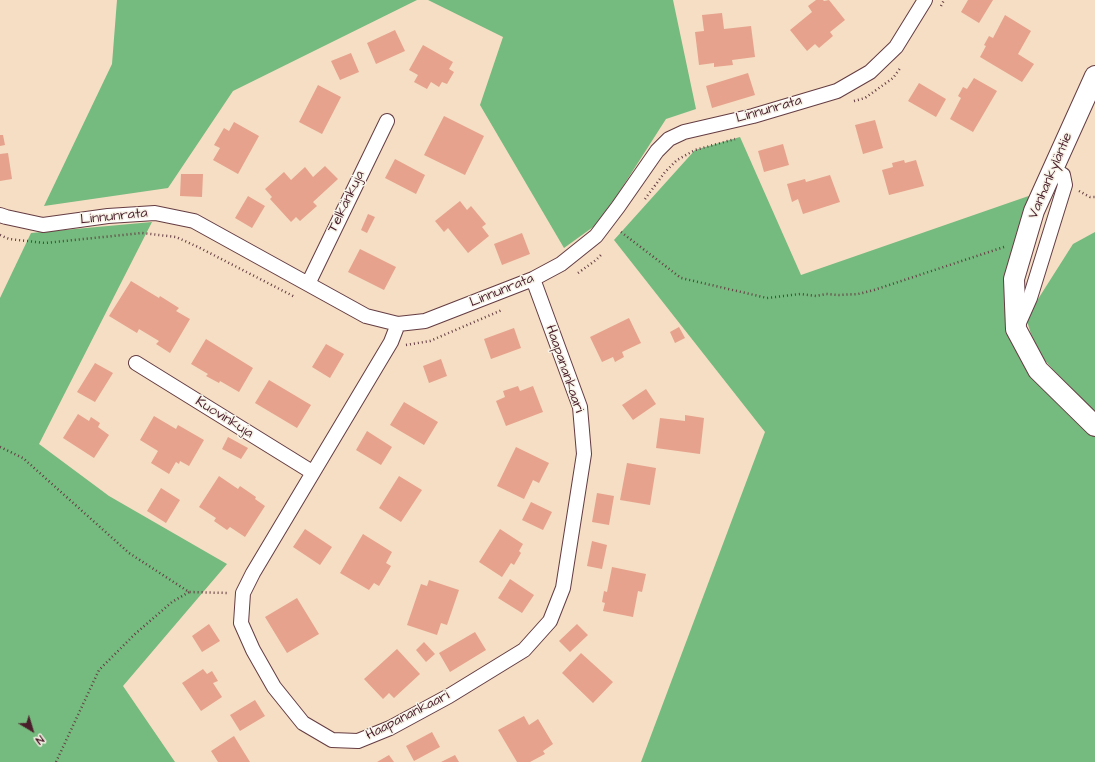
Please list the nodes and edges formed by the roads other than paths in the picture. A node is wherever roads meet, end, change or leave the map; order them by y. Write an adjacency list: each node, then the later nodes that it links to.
1 (925, 0): 6 (street, Linnunrata)
2 (1095, 76): 4 (street, Vanhankyläntie)
3 (387, 120): 7 (street, Telkänkuja)
4 (1053, 170): 9 (street, Vanhankyläntie); 9 (street)
5 (0, 215): 7 (street, Linnunrata)
6 (533, 279): 8 (street, Linnunrata); 12 (street, Haapanankaari)
7 (308, 284): 8 (street, Linnunrata)
8 (398, 324): 12 (street, Haapanankaari)
9 (1016, 329): 11 (street)
10 (136, 363): 12 (street, Kuovinkuja)
11 (1095, 426)
12 (312, 472)

